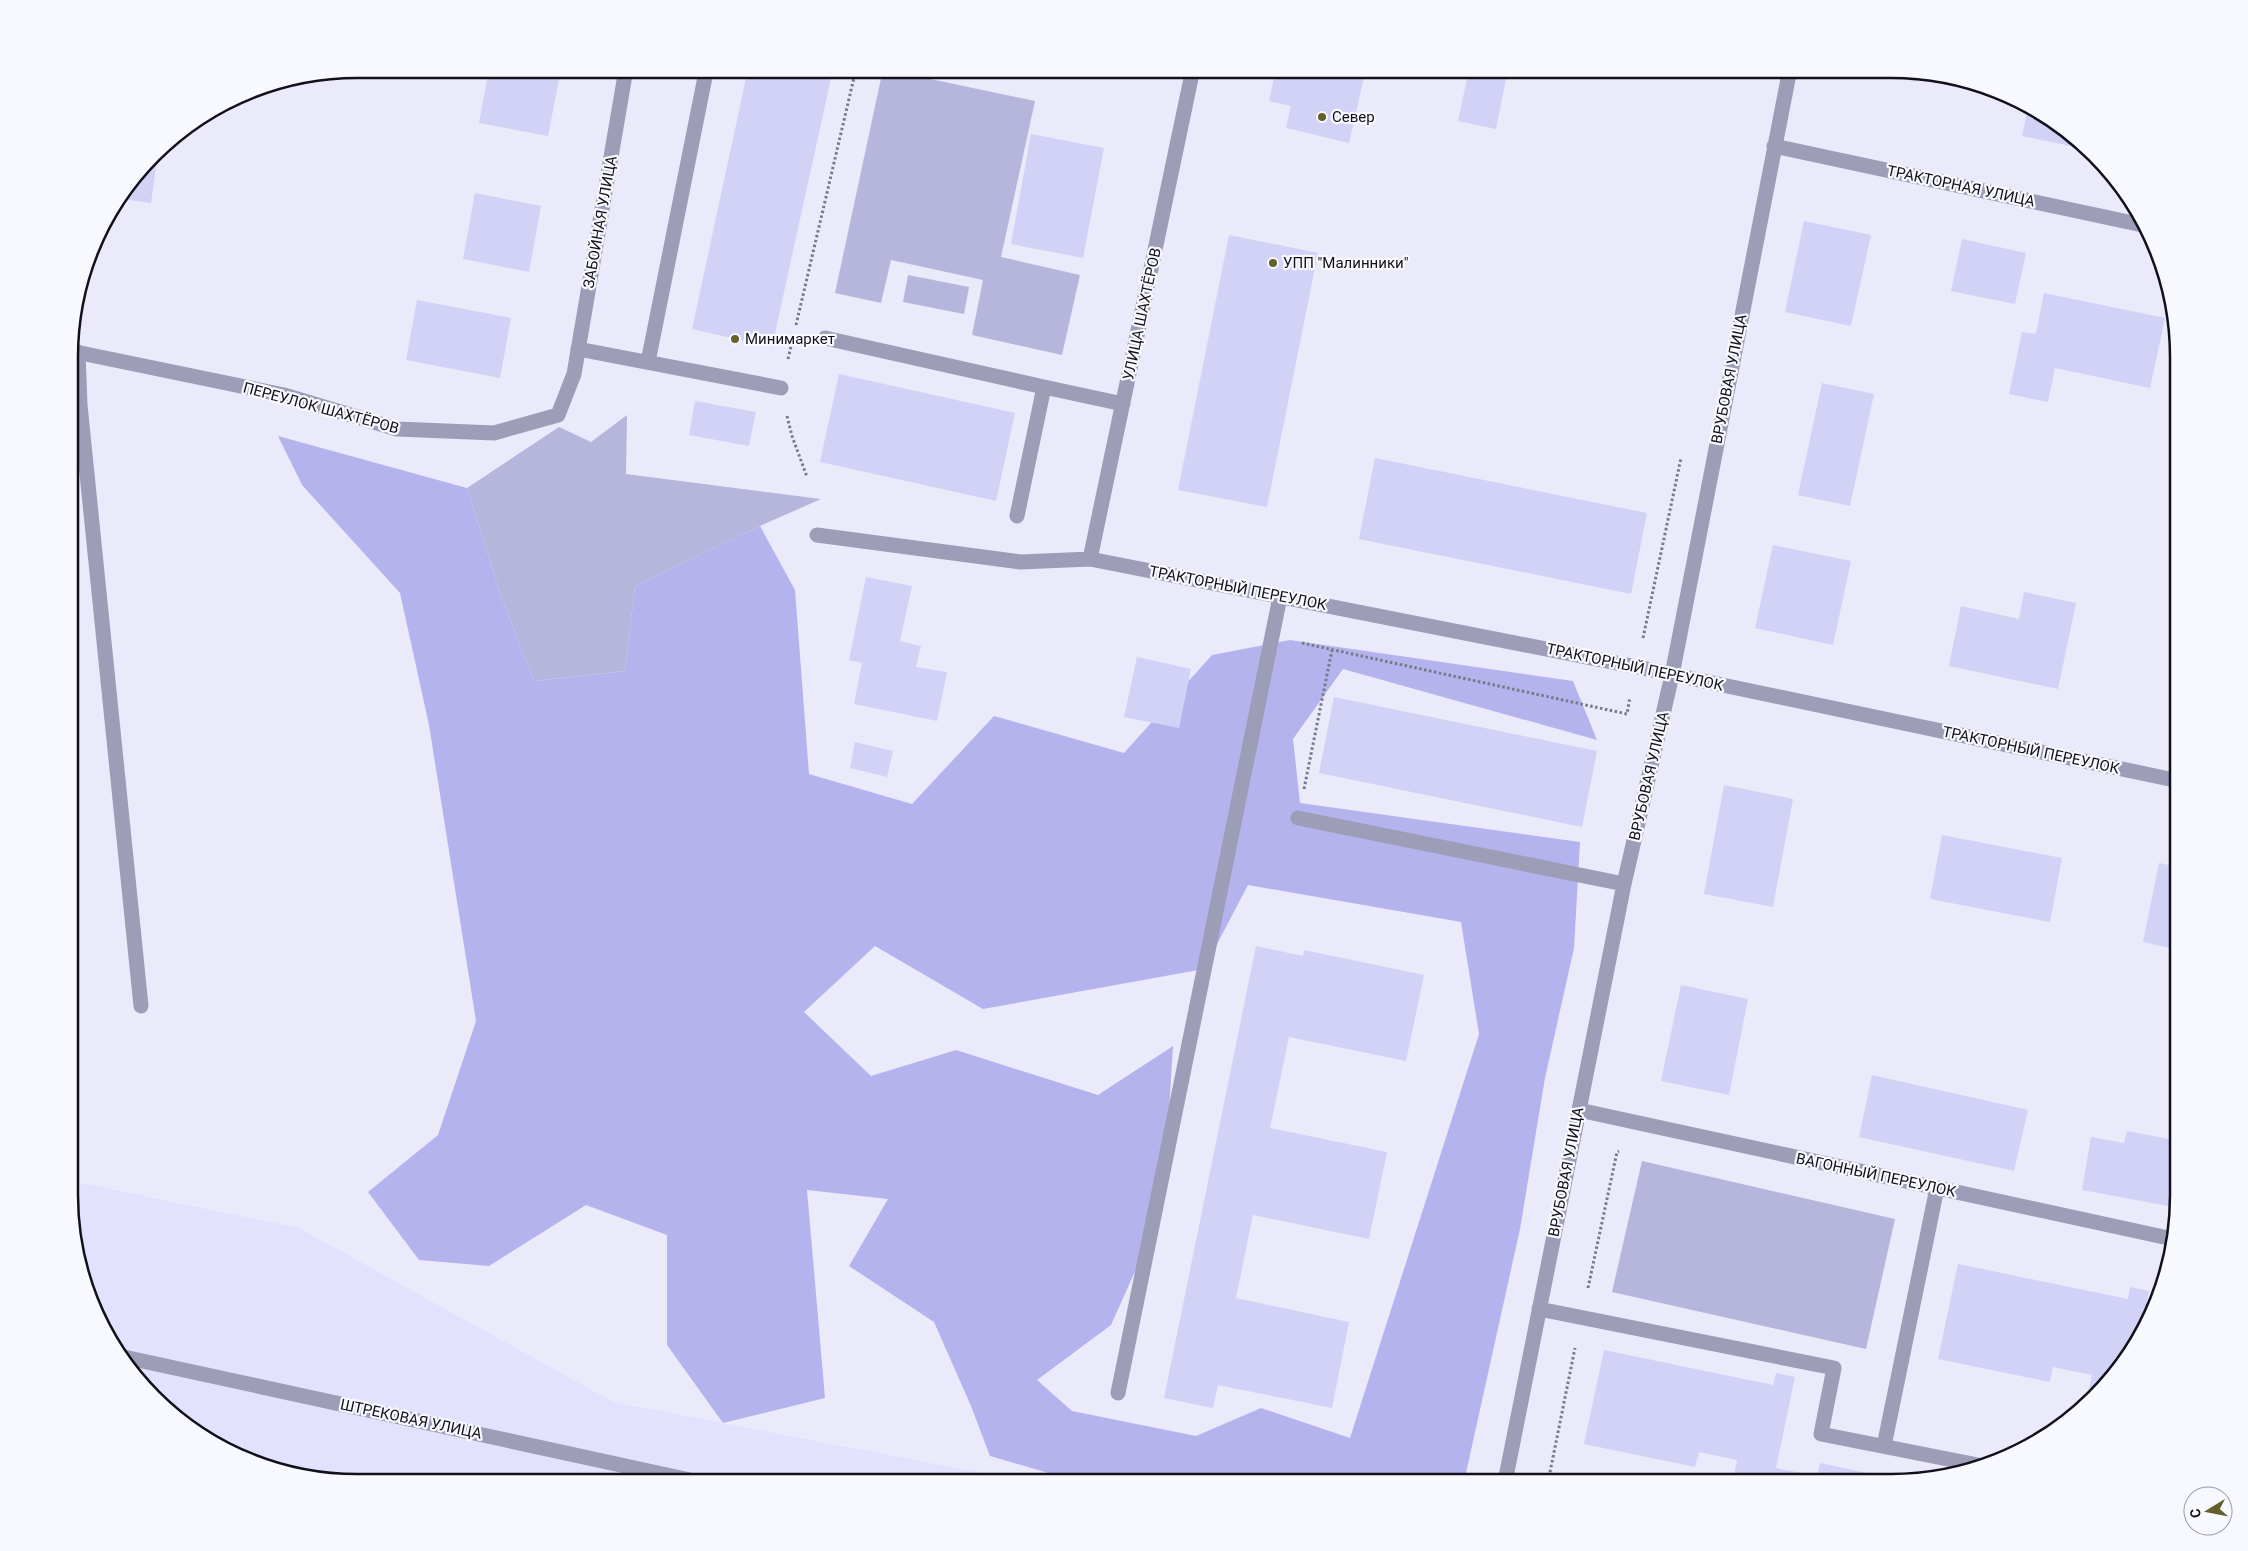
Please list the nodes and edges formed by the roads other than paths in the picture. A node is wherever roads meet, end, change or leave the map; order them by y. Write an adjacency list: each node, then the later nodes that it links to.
1 (624, 78): 8 (street, ЗАБОЙНАЯ УЛИЦА)
2 (705, 78): 10 (street)
3 (1191, 78): 15 (street, УЛИЦА ШАХТЁРОВ)
4 (1788, 78): 5 (street, ВРУБОВАЯ УЛИЦА)
5 (1774, 146): 6 (street, ТРАКТОРНАЯ УЛИЦА); 20 (street, ВРУБОВАЯ УЛИЦА)
6 (2137, 224)
7 (825, 338): 13 (street)
8 (578, 349): 10 (street); 11 (street, ЗАБОЙНАЯ УЛИЦА)
9 (78, 353): 11 (street, ПЕРЕУЛОК ШАХТЁРОВ)
10 (648, 362): 14 (street)
11 (574, 374)
12 (78, 384): 24 (street)
13 (1044, 387): 15 (street); 16 (street)
14 (781, 388)
15 (1123, 404): 18 (street, УЛИЦА ШАХТЁРОВ)
16 (1017, 516)
17 (816, 535): 18 (street, ТРАКТОРНЫЙ ПЕРЕУЛОК)
18 (1090, 559): 19 (street, ТРАКТОРНЫЙ ПЕРЕУЛОК)
19 (1280, 596): 20 (street, ТРАКТОРНЫЙ ПЕРЕУЛОК); 30 (street)
20 (1672, 675): 21 (street, ТРАКТОРНЫЙ ПЕРЕУЛОК); 23 (street, ВРУБОВАЯ УЛИЦА)
21 (2170, 779)
22 (1298, 818): 23 (street)
23 (1624, 884): 25 (street, ВРУБОВАЯ УЛИЦА)
24 (141, 1006)
25 (1579, 1110): 26 (street, ВАГОННЫЙ ПЕРЕУЛОК); 28 (street, ВРУБОВАЯ УЛИЦА)
26 (1937, 1188): 27 (street, ВАГОННЫЙ ПЕРЕУЛОК); 31 (street)
27 (2167, 1239)
28 (1539, 1309): 31 (street); 34 (street, ВРУБОВАЯ УЛИЦА)
29 (131, 1359): 33 (street, ШТРЕКОВАЯ УЛИЦА)
30 (1118, 1393)
31 (1884, 1446): 32 (street)
32 (1968, 1463)
33 (662, 1474)
34 (1507, 1474)

